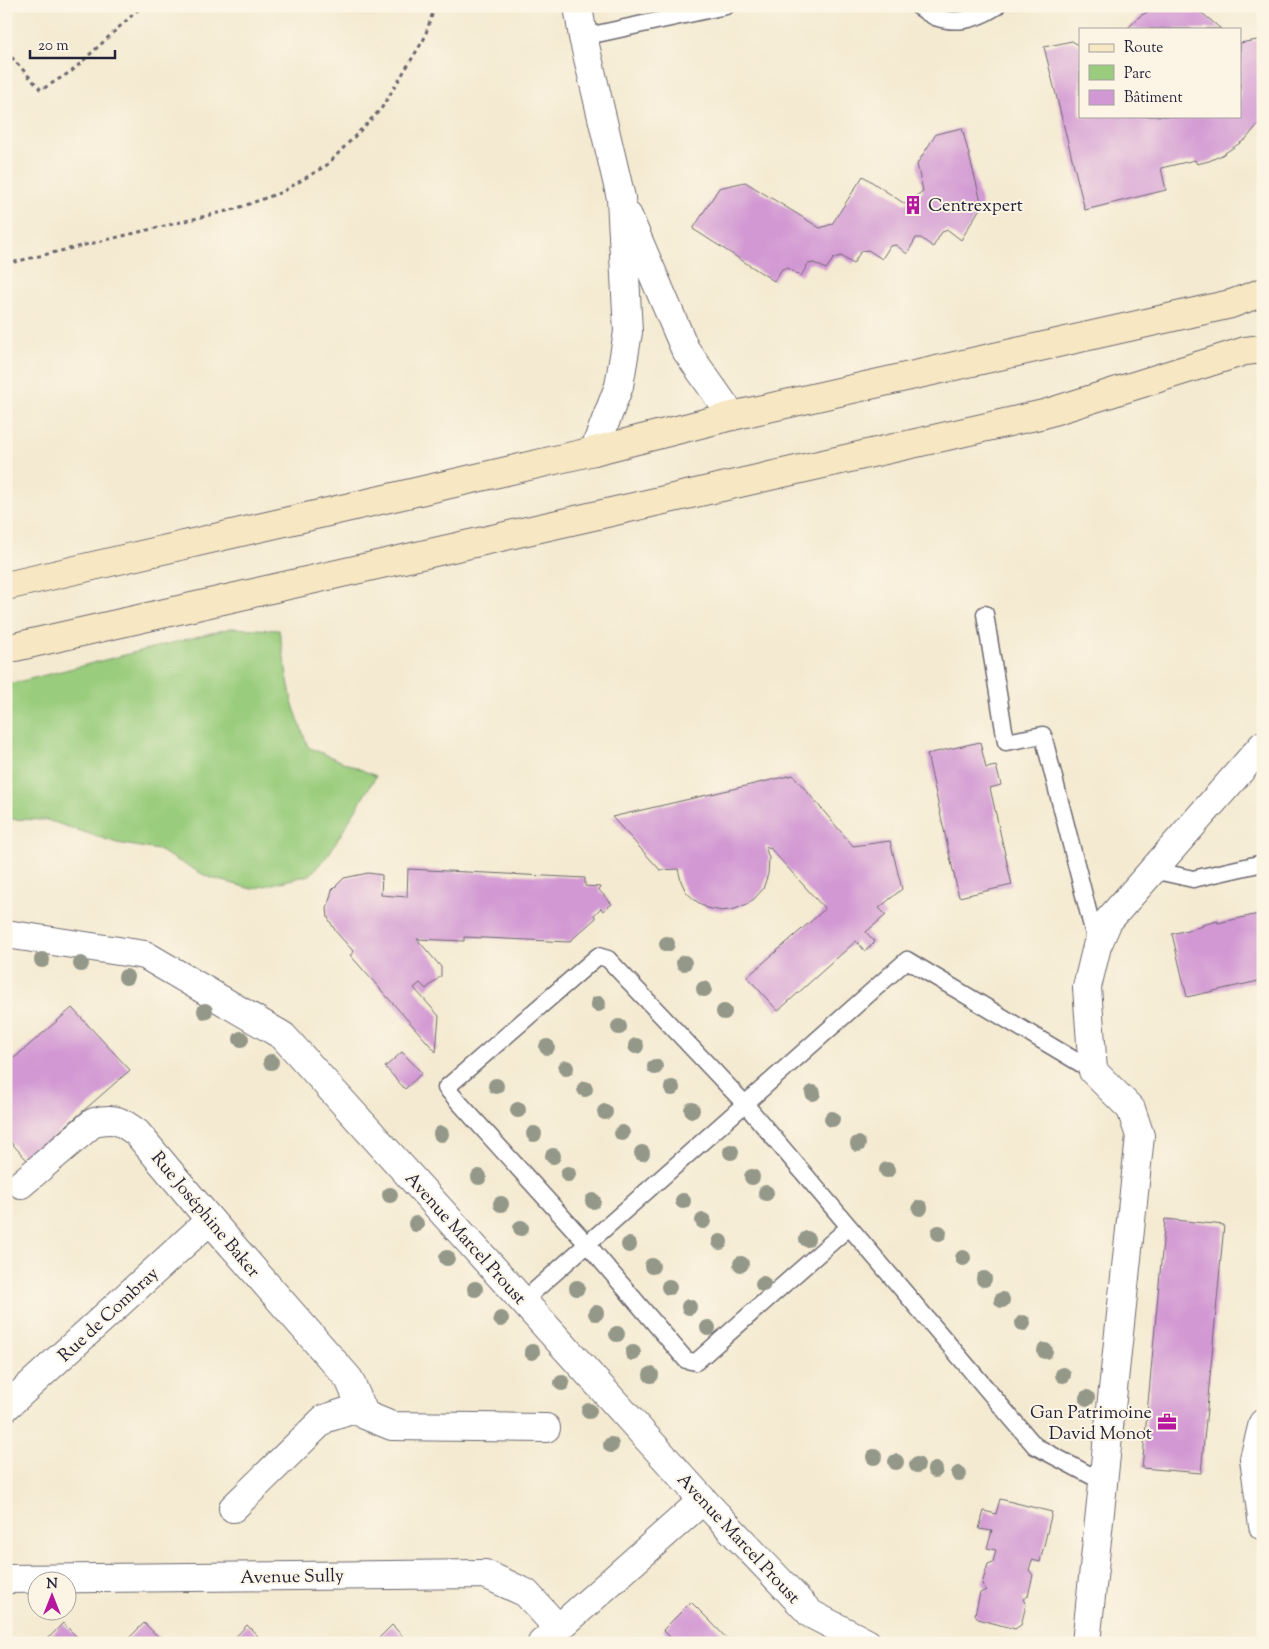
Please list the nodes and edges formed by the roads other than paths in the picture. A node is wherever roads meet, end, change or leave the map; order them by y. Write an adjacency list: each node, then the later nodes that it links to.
1 (578, 6): 5 (street)
2 (726, 6): 5 (lane)
3 (918, 6): 4 (lane)
4 (997, 6)
5 (583, 37): 6 (street)
6 (620, 198): 9 (street); 10 (street)
7 (1263, 292): 9 (main road)
8 (1263, 349): 13 (main road)
9 (732, 416): 10 (main road)
10 (594, 450): 11 (main road)
11 (6, 586)
12 (985, 614): 18 (lane)
13 (6, 649)
14 (1263, 745): 16 (street)
15 (1263, 863): 16 (lane)
16 (1153, 870): 18 (street)
17 (6, 934): 25 (street, Avenue Marcel Proust)
18 (1097, 946): 19 (street)
19 (1093, 1072): 20 (lane); 30 (street)
20 (745, 1104): 23 (lane); 24 (lane); 24 (lane)
21 (21, 1184): 22 (street, Rue Joséphine Baker)
22 (210, 1220): 26 (street, Rue de Combray); 27 (street, Rue Joséphine Baker)
23 (849, 1227): 24 (lane); 30 (lane)
24 (587, 1244): 25 (lane)
25 (523, 1301): 31 (street, Avenue Marcel Proust)
26 (6, 1407)
27 (361, 1407): 29 (street); 32 (street)
28 (1263, 1423): 33 (street)
29 (546, 1428)
30 (1103, 1482): 37 (street)
31 (702, 1500): 35 (street); 36 (street, Avenue Marcel Proust)
32 (233, 1508)
33 (1263, 1526)
34 (6, 1579): 35 (street, Avenue Sully)
35 (550, 1635)
36 (867, 1643)
37 (1086, 1643)

